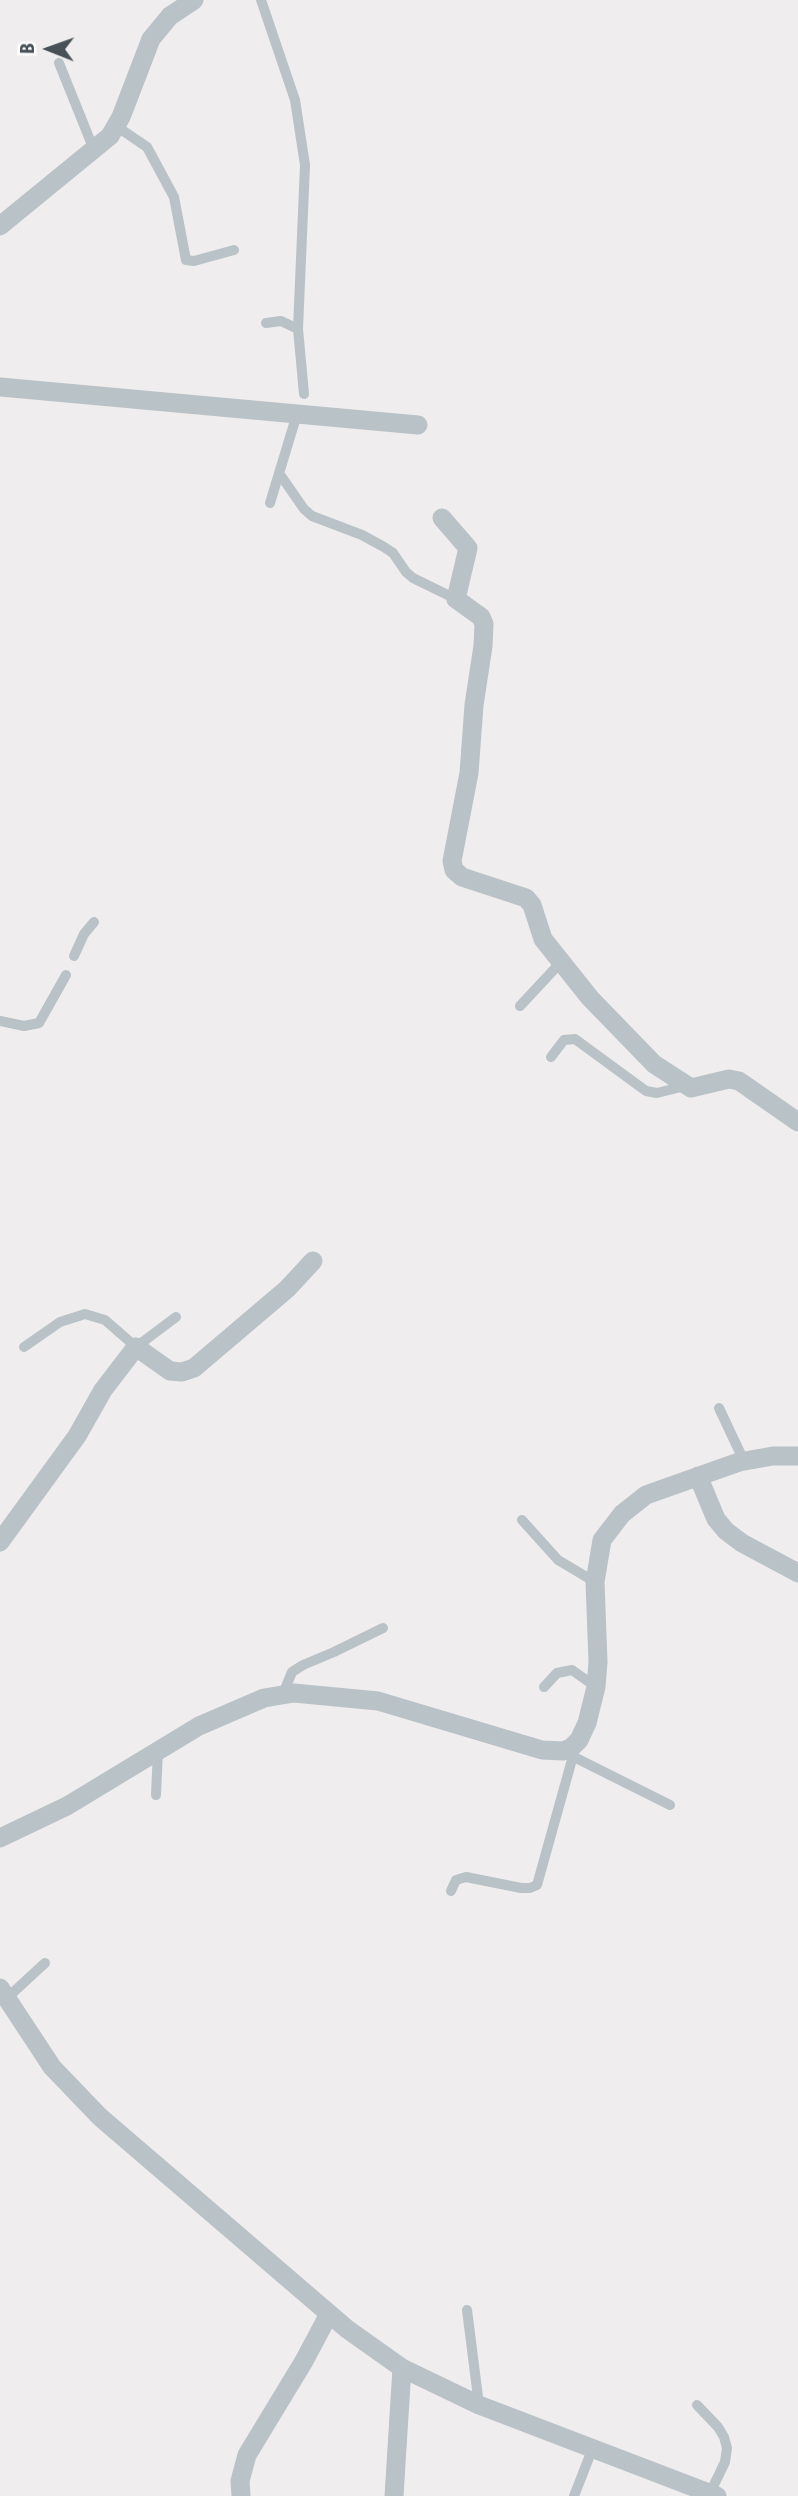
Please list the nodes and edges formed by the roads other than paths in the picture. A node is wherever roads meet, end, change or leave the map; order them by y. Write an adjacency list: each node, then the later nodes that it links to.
1 (194, 0): 4 (street)
2 (261, 0): 9 (lane)
3 (59, 62): 5 (lane)
4 (116, 126): 5 (street); 7 (lane)
5 (94, 150): 6 (street)
6 (0, 226)
7 (234, 250)
8 (266, 323): 9 (lane)
9 (298, 329): 11 (lane)
10 (0, 387): 11 (street)
11 (303, 406): 12 (street); 13 (lane)
12 (418, 425)
13 (279, 473): 14 (lane); 16 (lane)
14 (270, 503)
15 (442, 517): 16 (street)
16 (456, 599): 19 (street)
17 (93, 922): 18 (lane)
18 (74, 956)
19 (561, 962): 21 (lane); 24 (street)
20 (66, 975): 22 (lane)
21 (520, 1006)
22 (0, 1021)
23 (551, 1057): 24 (lane)
24 (685, 1086): 25 (street)
25 (798, 1122)
26 (313, 1261): 29 (street)
27 (176, 1317): 29 (lane)
28 (24, 1347): 29 (lane)
29 (136, 1347): 35 (street)
30 (719, 1408): 32 (lane)
31 (798, 1455): 32 (street)
32 (744, 1461): 33 (street)
33 (698, 1476): 36 (street); 37 (street)
34 (522, 1520): 37 (lane)
35 (0, 1542)
36 (798, 1573)
37 (595, 1582): 40 (street)
38 (383, 1628): 41 (lane)
39 (544, 1687): 40 (lane)
40 (596, 1688): 43 (street)
41 (282, 1695): 42 (street); 43 (street)
42 (158, 1750): 44 (lane); 46 (street)
43 (568, 1754): 45 (lane); 47 (lane)
44 (156, 1795)
45 (670, 1805)
46 (0, 1838)
47 (451, 1891)
48 (45, 1963): 49 (lane)
49 (3, 1993): 51 (street)
50 (467, 2310): 53 (lane)
51 (329, 2314): 52 (street); 57 (street)
52 (402, 2368): 53 (street); 58 (street)
53 (479, 2405): 55 (street)
54 (696, 2405): 56 (lane)
55 (592, 2449): 56 (street); 59 (lane)
56 (713, 2495)
57 (241, 2496)
58 (394, 2496)
59 (573, 2496)

